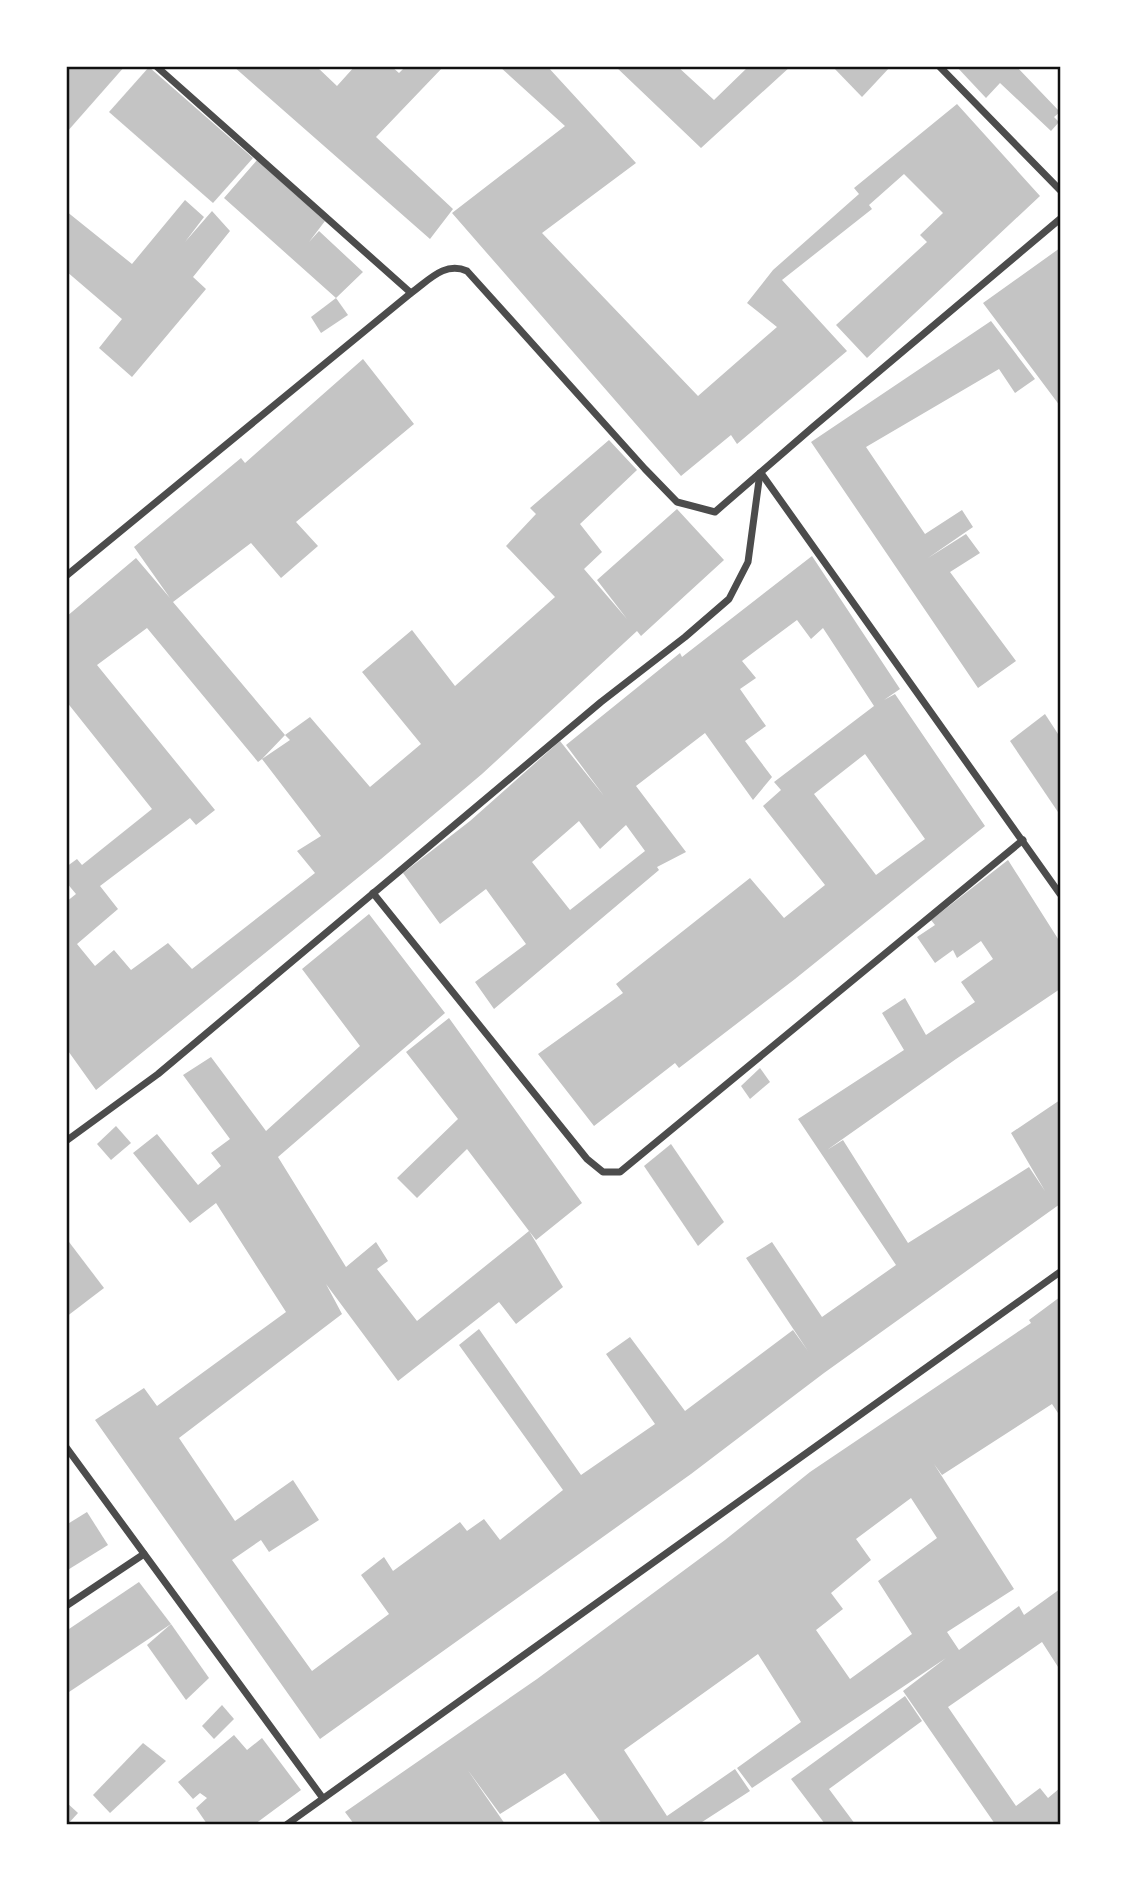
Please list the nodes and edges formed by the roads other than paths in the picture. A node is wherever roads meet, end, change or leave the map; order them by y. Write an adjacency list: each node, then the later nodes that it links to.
1 (156, 66): 5 (street)
2 (939, 66): 3 (street)
3 (1060, 190)
4 (1060, 219): 6 (street)
5 (411, 293): 6 (street); 7 (street)
6 (760, 472): 8 (street); 9 (street)
7 (66, 576)
8 (1023, 840): 9 (street); 10 (street)
9 (373, 893): 11 (street)
10 (1060, 894)
11 (66, 1141)
12 (1060, 1272): 16 (street)
13 (66, 1447): 14 (street)
14 (144, 1554): 15 (street); 16 (street)
15 (66, 1606)
16 (322, 1797): 17 (street)
17 (286, 1825)

